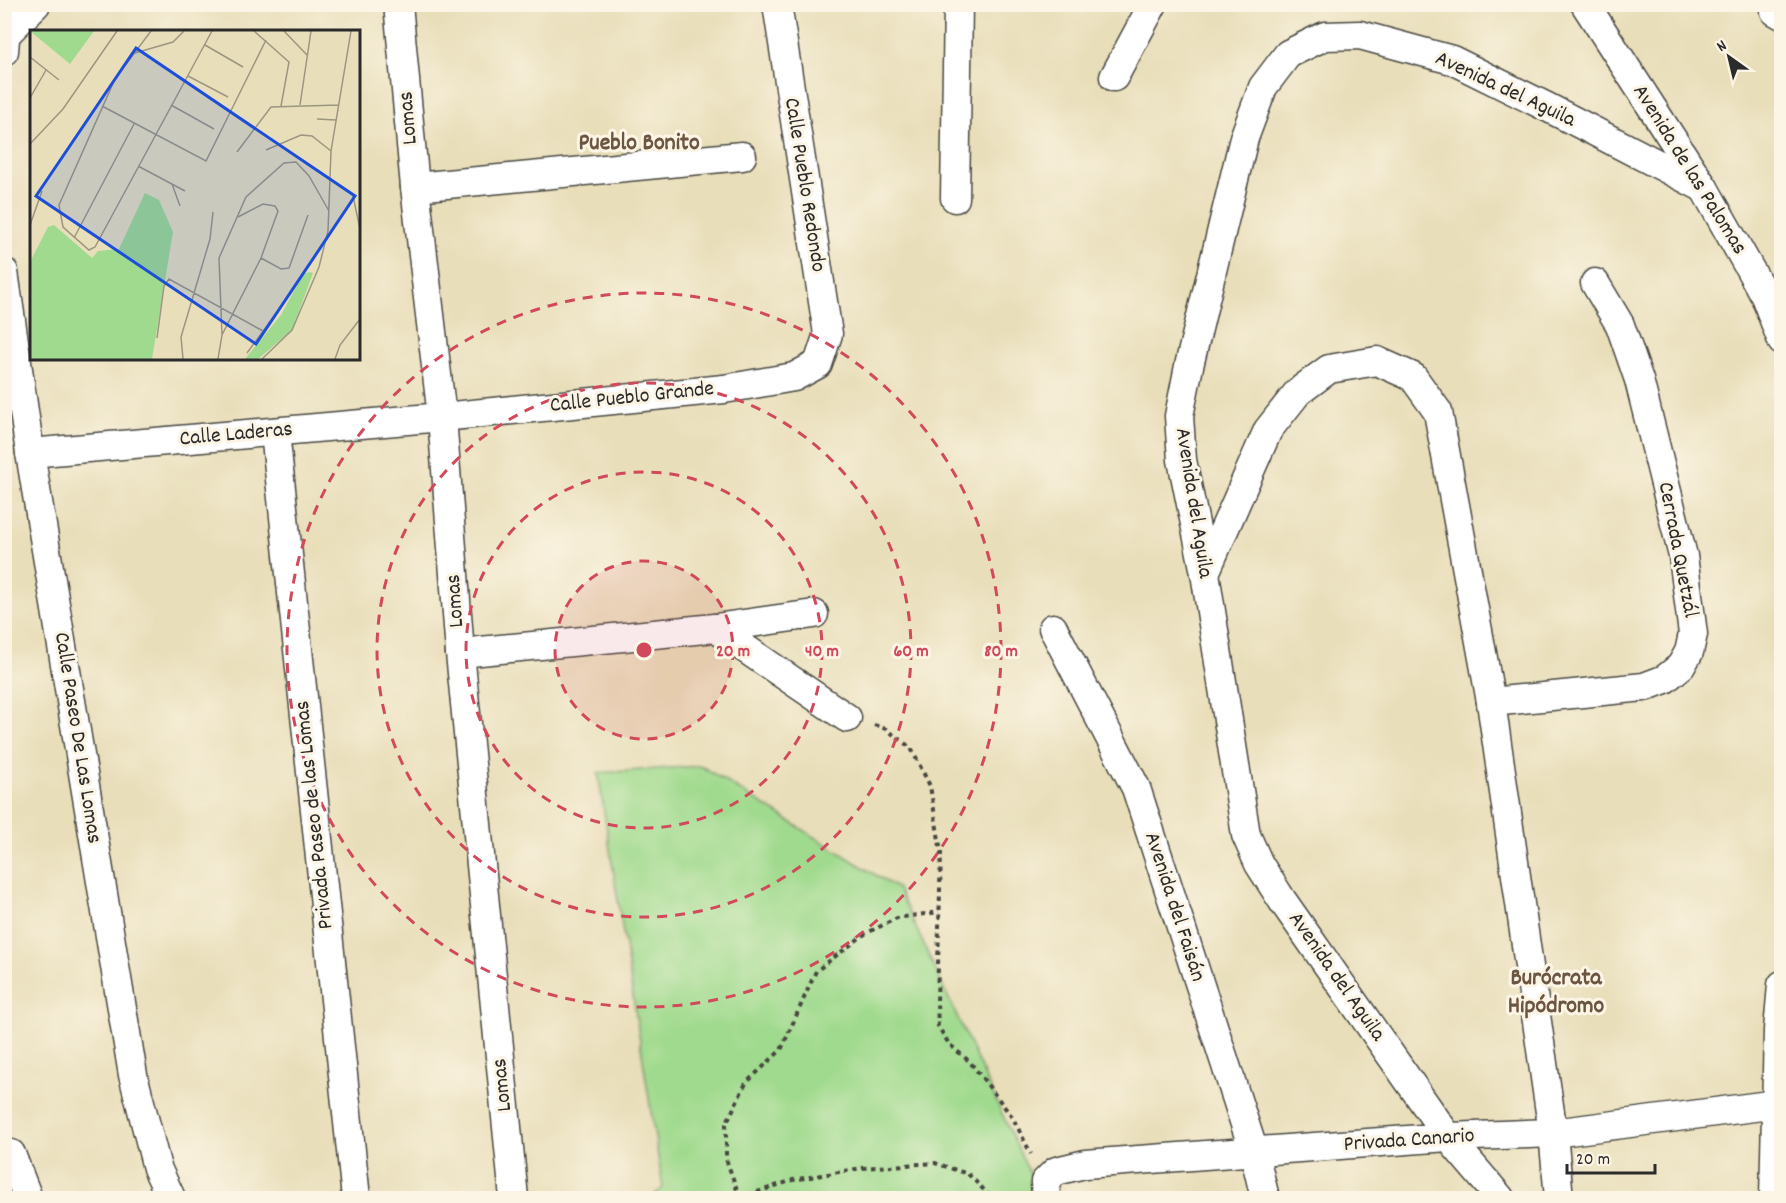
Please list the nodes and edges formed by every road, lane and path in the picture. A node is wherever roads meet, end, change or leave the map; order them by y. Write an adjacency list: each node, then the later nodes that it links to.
1 (8, 4): 8 (street)
2 (36, 4): 8 (street)
3 (398, 4): 11 (street, Lomas)
4 (777, 4): 17 (street, Calle Pueblo Redondo)
5 (958, 4): 13 (street)
6 (1153, 4): 9 (street)
7 (1585, 4): 12 (street, Avenida de las Palomas)
8 (5, 42)
9 (1114, 77)
10 (742, 156): 11 (street)
11 (415, 187): 18 (street, Lomas)
12 (1704, 188): 16 (street, Avenida de las Palomas); 21 (street, Avenida del Aguila)
13 (956, 198)
14 (4, 272): 20 (street, Calle Paseo De Las Lomas)
15 (1595, 283): 26 (street, Cerrada Quetzál)
16 (1782, 341)
17 (818, 364): 18 (street, Calle Pueblo Grande)
18 (442, 417): 19 (street, Calle Laderas); 25 (street, Lomas)
19 (275, 432): 20 (street, Calle Laderas); 38 (street, Privada Paseo de las Lomas)
20 (30, 453): 37 (street, Calle Paseo De Las Lomas)
21 (1204, 573): 26 (street); 32 (street, Avenida del Aguila)
22 (814, 614): 23 (street)
23 (715, 628): 25 (street); 27 (street)
24 (1053, 628): 33 (street, Avenida del Faisán)
25 (460, 653): 39 (street, Lomas)
26 (1491, 702): 31 (street)
27 (847, 718): 28 (path)
28 (939, 912): 35 (path); 40 (path)
29 (1782, 986): 30 (street)
30 (1777, 1104): 31 (street, Privada Canario); 46 (street)
31 (1553, 1133): 32 (street, Privada Canario); 45 (street)
32 (1448, 1137): 33 (street, Privada Canario); 44 (street, Avenida del Aguila)
33 (1254, 1152): 35 (street, Privada Canario); 43 (street, Avenida del Faisán)
34 (11, 1155): 36 (street)
35 (1045, 1190): 42 (path)
36 (28, 1198)
37 (171, 1198)
38 (356, 1198)
39 (514, 1198)
40 (740, 1198): 41 (path)
41 (992, 1198)
42 (1000, 1198)
43 (1264, 1198)
44 (1500, 1198)
45 (1559, 1198)
46 (1774, 1198)

